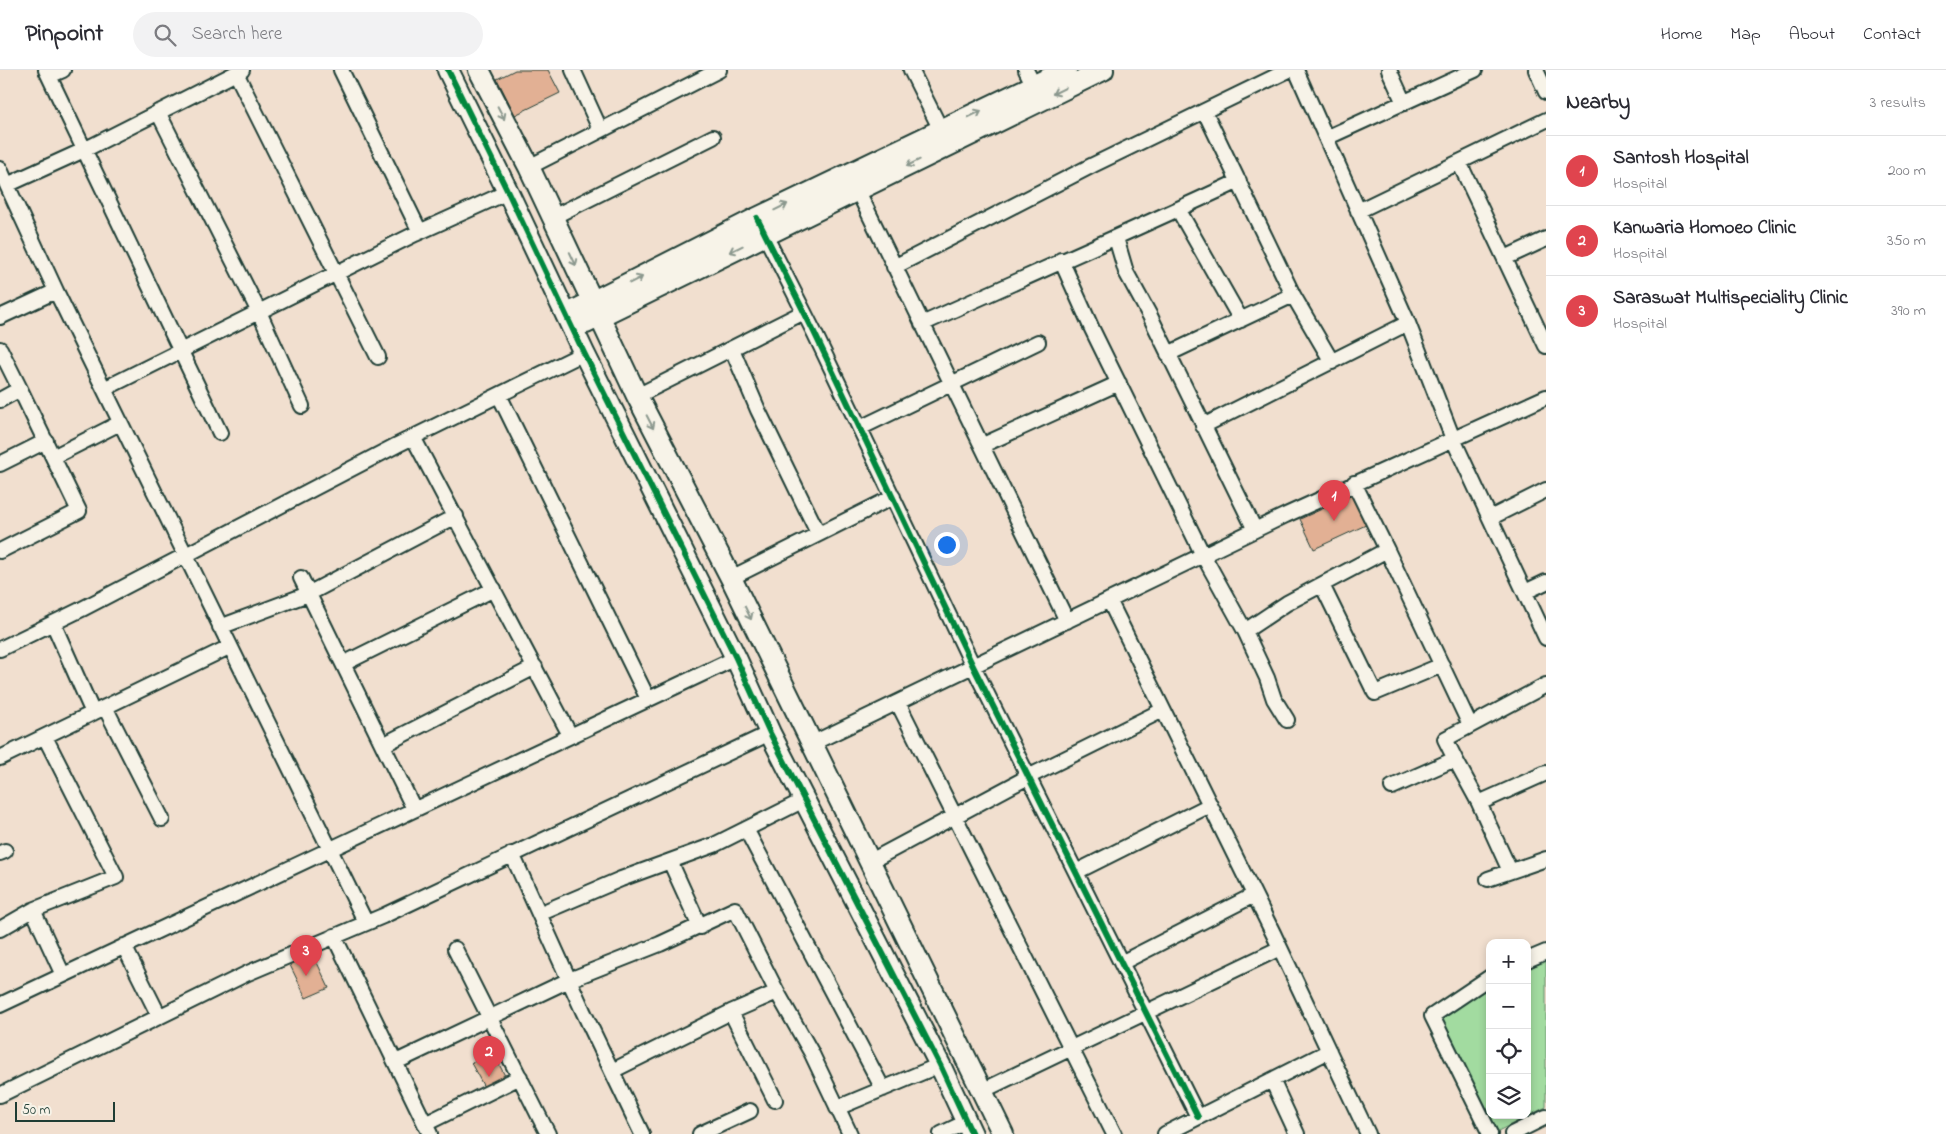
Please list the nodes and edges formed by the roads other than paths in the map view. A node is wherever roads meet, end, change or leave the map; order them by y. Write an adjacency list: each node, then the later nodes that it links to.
1 (63, 70): 16 (street)
2 (341, 70): 39 (street)
3 (448, 70): 34 (street)
4 (573, 70): 23 (street)
5 (719, 70): 23 (street)
6 (911, 70): 24 (street)
7 (1066, 70): 17 (street)
8 (1103, 70): 32 (street, one-way to 32)
9 (1288, 70): 21 (street)
10 (1296, 70): 26 (street)
11 (1389, 70): 19 (street)
12 (1475, 70): 19 (street)
13 (1536, 70): 18 (street)
14 (484, 71): 29 (street, one-way to 29)
15 (239, 72): 20 (street); 45 (street)
16 (48, 73): 27 (street)
17 (1030, 78): 24 (street, one-way to 17)
18 (1546, 92)
19 (1404, 103): 26 (street)
20 (158, 112): 27 (street); 49 (street)
21 (1205, 112): 31 (street); 44 (street)
22 (1546, 120): 28 (street)
23 (600, 129): 29 (street)
24 (941, 130): 32 (street)
25 (713, 137): 37 (street)
26 (1326, 138): 36 (street)
27 (84, 150): 33 (street); 60 (street)
28 (1459, 162): 36 (street); 42 (street)
29 (529, 167): 37 (street)
30 (0, 169): 33 (street)
31 (1239, 181): 35 (street); 47 (street)
32 (853, 182): 38 (street); 44 (street)
33 (7, 185): 46 (street)
34 (508, 192): 39 (street); 53 (street)
35 (1178, 210): 40 (street); 52 (street)
36 (1358, 211): 55 (street)
37 (553, 217): 48 (street, one-way to 48)
38 (761, 226): 48 (street); 50 (street)
39 (420, 232): 45 (street)
40 (1116, 238): 43 (street); 62 (street)
41 (1546, 239): 42 (street)
42 (1505, 258): 57 (street)
43 (1061, 260): 54 (street); 66 (street)
44 (894, 267): 54 (street)
45 (336, 273): 49 (street); 63 (street)
46 (56, 291): 51 (street); 67 (street)
47 (1292, 295): 52 (street); 64 (street)
48 (595, 309): 53 (street); 70 (street)
49 (259, 312): 60 (street); 73 (street)
50 (804, 312): 59 (street); 76 (street)
51 (0, 317)
52 (1241, 320): 62 (street)
53 (569, 322): 61 (street)
54 (922, 324): 65 (street)
55 (1408, 324): 64 (street); 79 (street)
56 (1038, 342): 65 (street)
57 (1546, 346)
58 (0, 349): 68 (street)
59 (732, 349): 70 (street); 90 (street)
60 (181, 350): 67 (street); 77 (street)
61 (584, 353): 69 (street); 110 (street)
62 (1168, 354): 75 (street)
63 (378, 357)
64 (1332, 362): 75 (street)
65 (952, 382): 76 (street); 81 (street)
66 (1119, 383): 81 (street); 93 (street)
67 (104, 389): 74 (street)
68 (20, 390): 72 (street); 80 (street)
69 (499, 395): 78 (street); 116 (street)
70 (637, 396): 96 (street, one-way to 96)
71 (1546, 397): 79 (street)
72 (0, 400)
73 (302, 406)
74 (120, 423): 82 (street); 94 (street)
75 (1203, 426): 89 (street)
76 (860, 428): 86 (street)
77 (220, 434)
78 (413, 437): 87 (street); 94 (street)
79 (1453, 439): 84 (street); 88 (street)
80 (46, 441): 82 (street); 83 (street)
81 (983, 446): 103 (street)
82 (53, 457): 92 (street)
83 (0, 464)
84 (1354, 484): 89 (street); 91 (street)
85 (1546, 490): 88 (street)
86 (893, 497): 90 (street); 113 (street)
87 (456, 516): 99 (street); 101 (street)
88 (1490, 518): 100 (street)
89 (1255, 530): 93 (street)
90 (818, 533): 96 (street)
91 (1388, 550): 98 (street); 112 (street)
92 (0, 551)
93 (1203, 555): 102 (street); 106 (street)
94 (185, 556): 104 (street); 105 (street)
95 (301, 578): 101 (street)
96 (731, 578): 125 (street, one-way to 125)
97 (1546, 582): 100 (street)
98 (1322, 585): 106 (street); 112 (street)
99 (494, 589): 111 (street); 114 (street)
100 (1525, 592): 107 (street)
101 (308, 594): 105 (street); 111 (street)
102 (1109, 600): 103 (street); 119 (street)
103 (1067, 620): 113 (street)
104 (53, 623): 109 (street); 118 (street)
105 (220, 627): 108 (street)
106 (1245, 631): 120 (street)
107 (1546, 638)
108 (229, 647): 118 (street); 139 (street)
109 (0, 649)
110 (736, 658): 116 (street); 122 (street)
111 (343, 664): 126 (street)
112 (1442, 665): 121 (street)
113 (973, 666): 117 (street); 130 (street)
114 (535, 667): 123 (street); 126 (street)
115 (1546, 685): 121 (street)
116 (648, 699): 123 (street)
117 (898, 702): 125 (street); 136 (street)
118 (99, 710): 124 (street); 137 (street)
119 (1163, 710): 130 (street); 134 (street)
120 (1287, 720)
121 (1470, 725): 128 (street)
122 (770, 734): 132 (street); 140 (street)
123 (570, 735): 135 (street)
124 (44, 737): 127 (street); 148 (street)
125 (811, 744): 143 (street)
126 (383, 746): 135 (street)
127 (0, 758)
128 (1455, 759): 131 (street); 133 (street)
129 (1546, 773): 133 (street)
130 (1028, 777): 136 (street); 145 (street)
131 (1392, 787)
132 (804, 800): 138 (street); 172 (street)
133 (1479, 803): 144 (street)
134 (1210, 805): 145 (street); 147 (street)
135 (414, 809): 139 (street)
136 (954, 817): 143 (street); 169 (street)
137 (162, 819)
138 (746, 829): 142 (street); 176 (street)
139 (329, 849): 150 (street); 154 (street)
140 (512, 854): 149 (street); 150 (street)
141 (1546, 858): 144 (street)
142 (670, 861): 149 (street); 151 (street)
143 (869, 862): 177 (street)
144 (1510, 871): 146 (street)
145 (1076, 872): 159 (street)
146 (1488, 879)
147 (1254, 895): 155 (street); 159 (street)
148 (33, 910): 152 (street); 160 (street)
149 (539, 914): 161 (street)
150 (366, 923): 153 (street)
151 (700, 926): 161 (street); 163 (street)
152 (0, 929)
153 (334, 936): 167 (street); 171 (street)
154 (124, 946): 160 (street); 167 (street)
155 (1280, 948): 166 (street); 170 (street)
156 (455, 949): 168 (street)
157 (1546, 952): 158 (street)
158 (1531, 958)
159 (1121, 963): 166 (street)
160 (63, 975): 164 (street)
161 (569, 980): 168 (street); 173 (street)
162 (1486, 980): 196 (street)
163 (777, 992): 165 (street); 180 (street)
164 (0, 1004)
165 (731, 1012): 173 (street); 179 (street)
166 (1146, 1013): 169 (street); 182 (street)
167 (159, 1016): 178 (street)
168 (489, 1017): 171 (street); 174 (street)
169 (1070, 1049): 177 (street); 192 (street)
170 (1329, 1050): 175 (street); 195 (street)
171 (396, 1062): 185 (street)
172 (940, 1065): 176 (street); 184 (street)
173 (612, 1071): 188 (street)
174 (520, 1077): 185 (street); 187 (street)
175 (1272, 1080): 182 (street); 194 (street)
176 (882, 1090): 180 (street)
177 (982, 1091): 191 (street)
178 (0, 1095)
179 (775, 1100)
180 (837, 1108): 186 (street)
181 (750, 1111): 189 (street)
182 (1198, 1117): 193 (street)
183 (1546, 1117): 197 (street)
184 (969, 1128): 190 (street)
185 (427, 1129)
186 (845, 1132)
187 (548, 1134)
188 (642, 1134)
189 (700, 1134)
190 (941, 1134)
191 (1003, 1134)
192 (1114, 1134)
193 (1165, 1134)
194 (1297, 1134)
195 (1368, 1134)
196 (1490, 1134)
197 (1512, 1134)

